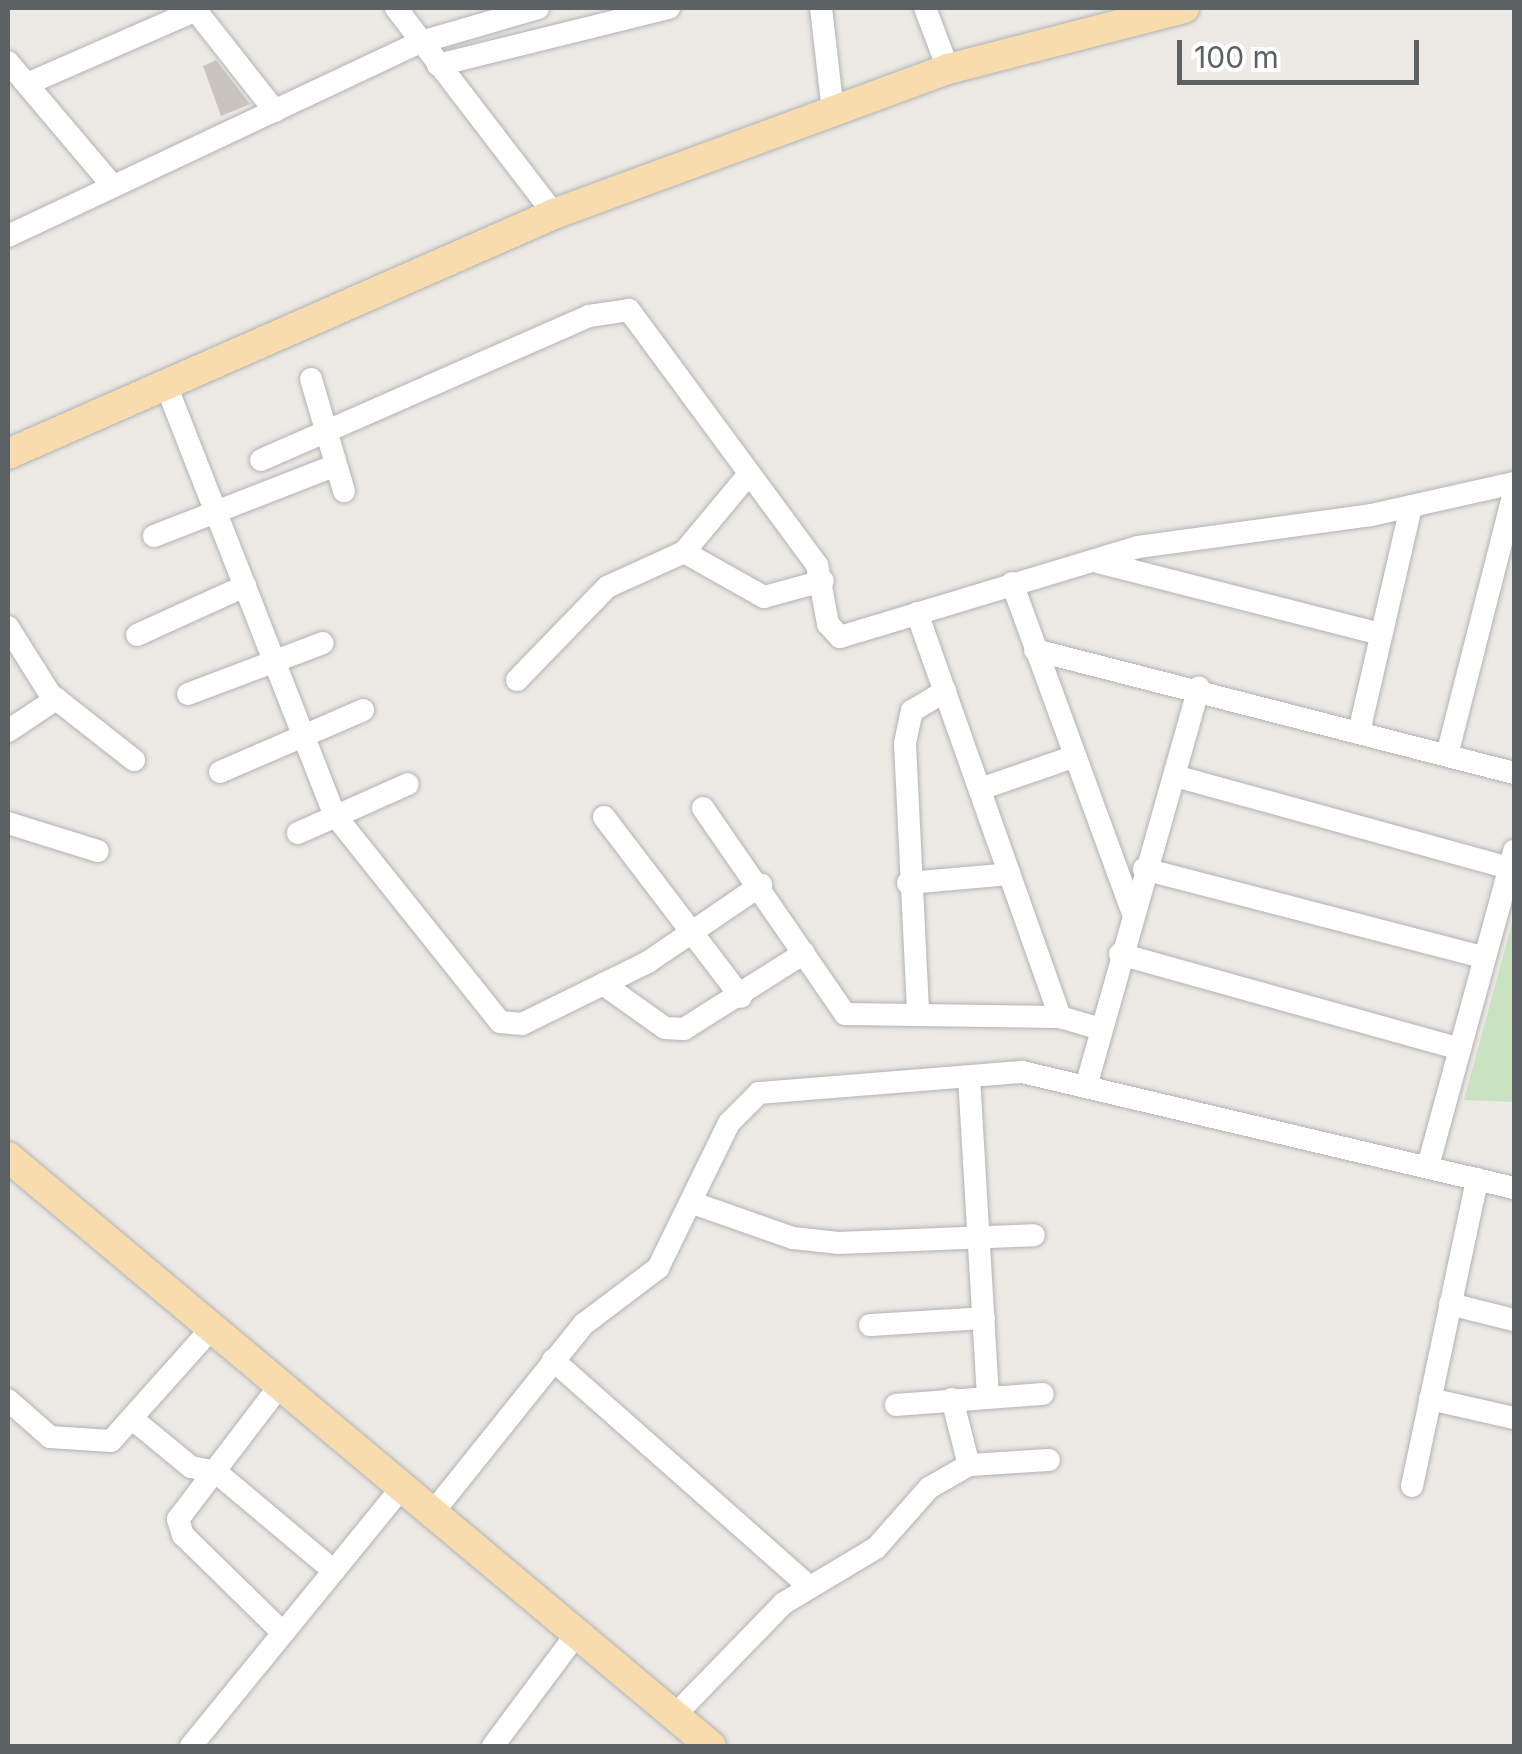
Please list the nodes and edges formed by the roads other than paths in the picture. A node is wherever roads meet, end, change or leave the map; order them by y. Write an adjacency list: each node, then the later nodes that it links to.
1 (396, 8): 10 (street)
2 (538, 8): 9 (street)
3 (669, 8): 8 (street)
4 (821, 8): 16 (street)
5 (926, 8): 13 (street)
6 (1184, 8): 13 (main road)
7 (195, 9): 14 (street); 15 (street)
8 (603, 14): 12 (street)
9 (481, 15): 10 (street)
10 (422, 42): 12 (street); 15 (street)
11 (8, 62): 14 (street)
12 (438, 66): 18 (street)
13 (948, 68): 16 (main road)
14 (26, 84): 17 (street)
15 (276, 111): 17 (street)
16 (833, 111): 18 (main road)
17 (110, 184): 19 (street)
18 (554, 214): 21 (main road)
19 (9, 232)
20 (311, 380): 22 (street)
21 (166, 385): 23 (main road); 31 (street)
22 (327, 431): 24 (street); 25 (street); 26 (street)
23 (8, 454)
24 (261, 460)
25 (336, 465): 28 (street); 31 (street)
26 (749, 474): 33 (street); 35 (street)
27 (1514, 483): 30 (street)
28 (344, 490)
29 (1514, 492): 54 (street)
30 (1411, 506): 34 (street); 40 (street)
31 (216, 512): 32 (street); 37 (street)
32 (154, 536)
33 (684, 552): 35 (street); 45 (street)
34 (1094, 561): 36 (street); 40 (street)
35 (823, 582): 38 (street)
36 (1012, 583): 38 (street); 43 (street)
37 (245, 586): 41 (street); 44 (street)
38 (918, 613): 47 (street)
39 (8, 631): 49 (street)
40 (1381, 634): 52 (street)
41 (137, 635)
42 (322, 643): 44 (street)
43 (1035, 650): 46 (street); 55 (street)
44 (272, 664): 48 (street); 53 (street)
45 (517, 680)
46 (1199, 688): 52 (street); 59 (street)
47 (945, 691): 61 (street); 71 (street)
48 (188, 694)
49 (56, 699): 51 (street); 56 (street)
50 (363, 710): 53 (street)
51 (8, 731)
52 (1358, 732): 54 (street)
53 (297, 738): 57 (street); 63 (street)
54 (1447, 755): 58 (street)
55 (1074, 757): 61 (street); 73 (street)
56 (134, 760)
57 (220, 772)
58 (1514, 774)
59 (1176, 776): 68 (street); 69 (street)
60 (408, 784): 63 (street)
61 (980, 789): 70 (street)
62 (703, 808): 72 (street)
63 (334, 814): 66 (street); 78 (street)
64 (604, 817): 74 (street)
65 (8, 823): 67 (street)
66 (298, 832)
67 (98, 851)
68 (1512, 859): 77 (street)
69 (1144, 868): 73 (street); 77 (street)
70 (1010, 874): 71 (street); 81 (street)
71 (908, 883): 80 (street)
72 (762, 886): 74 (street); 75 (street)
73 (1132, 910): 76 (street)
74 (694, 930): 78 (street); 79 (street)
75 (804, 953): 79 (street); 80 (street)
76 (1120, 954): 82 (street); 83 (street)
77 (1485, 958): 83 (street)
78 (604, 984): 79 (street)
79 (740, 997)
80 (918, 1010): 81 (street)
81 (1060, 1017): 82 (street)
82 (1100, 1028): 85 (street)
83 (1460, 1049): 87 (street)
84 (969, 1077): 85 (street); 90 (street); 92 (street)
85 (1087, 1083): 87 (street)
86 (8, 1157): 97 (main road)
87 (1428, 1166): 88 (street)
88 (1477, 1179): 89 (street); 93 (street)
89 (1514, 1188)
90 (693, 1203): 92 (street); 98 (street)
91 (1034, 1235): 92 (street)
92 (979, 1240): 94 (street)
93 (1450, 1304): 95 (street); 103 (street)
94 (984, 1318): 96 (street); 101 (street)
95 (1514, 1320)
96 (870, 1326)
97 (213, 1327): 99 (main road); 107 (street)
98 (553, 1360): 113 (street); 115 (street)
99 (281, 1384): 110 (street); 111 (main road)
100 (1042, 1394): 101 (street)
101 (988, 1396): 102 (street)
102 (952, 1400): 104 (street); 109 (street)
103 (1430, 1400): 106 (street); 112 (street)
104 (896, 1404)
105 (10, 1408): 107 (street)
106 (1514, 1418)
107 (135, 1421): 110 (street)
108 (1049, 1460): 109 (street)
109 (969, 1465): 115 (street)
110 (216, 1472): 114 (street); 117 (street)
111 (403, 1486): 113 (main road); 114 (street)
112 (1412, 1486)
113 (434, 1511): 116 (main road)
114 (334, 1571): 117 (street)
115 (810, 1587): 118 (street)
116 (578, 1632): 118 (main road); 120 (street)
117 (283, 1633): 119 (street)
118 (675, 1716): 121 (main road)
119 (191, 1746)
120 (493, 1746)
121 (711, 1746)

